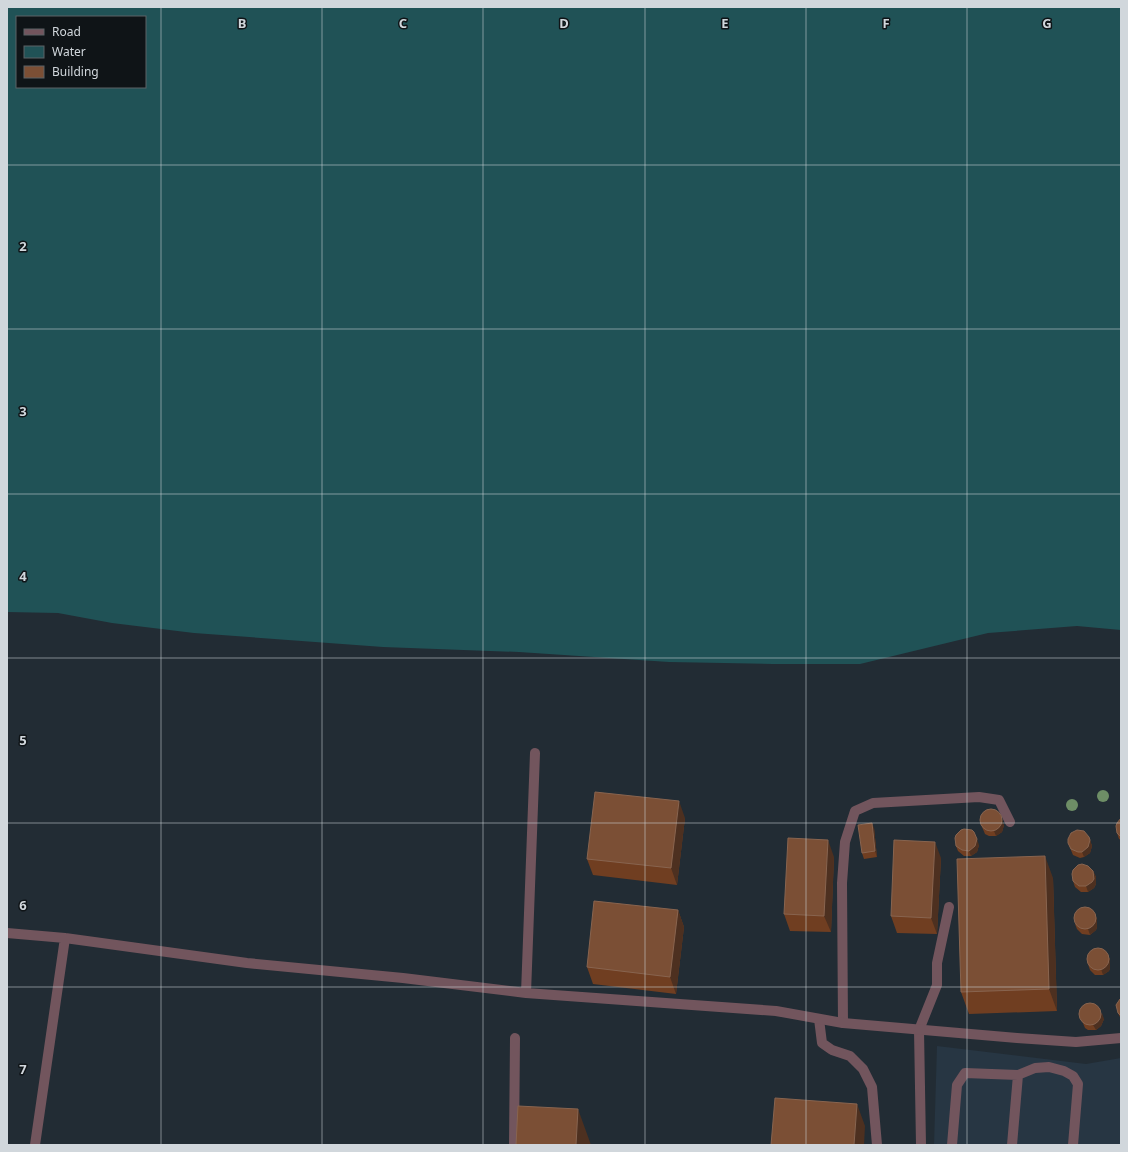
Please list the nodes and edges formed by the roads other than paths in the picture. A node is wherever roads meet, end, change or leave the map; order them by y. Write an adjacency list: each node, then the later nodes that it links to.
1 (535, 753): 6 (street)
2 (1010, 822): 8 (street)
3 (948, 907): 9 (street)
4 (7, 933): 5 (street)
5 (65, 938): 6 (street); 13 (street)
6 (526, 993): 7 (street)
7 (819, 1019): 8 (street); 15 (street)
8 (843, 1023): 9 (street)
9 (919, 1030): 11 (street); 16 (street)
10 (515, 1038): 14 (street)
11 (1121, 1038)
12 (1018, 1075): 17 (street); 18 (street); 19 (street)
13 (35, 1145)
14 (514, 1145)
15 (877, 1145)
16 (921, 1145)
17 (952, 1145)
18 (1012, 1145)
19 (1073, 1145)

